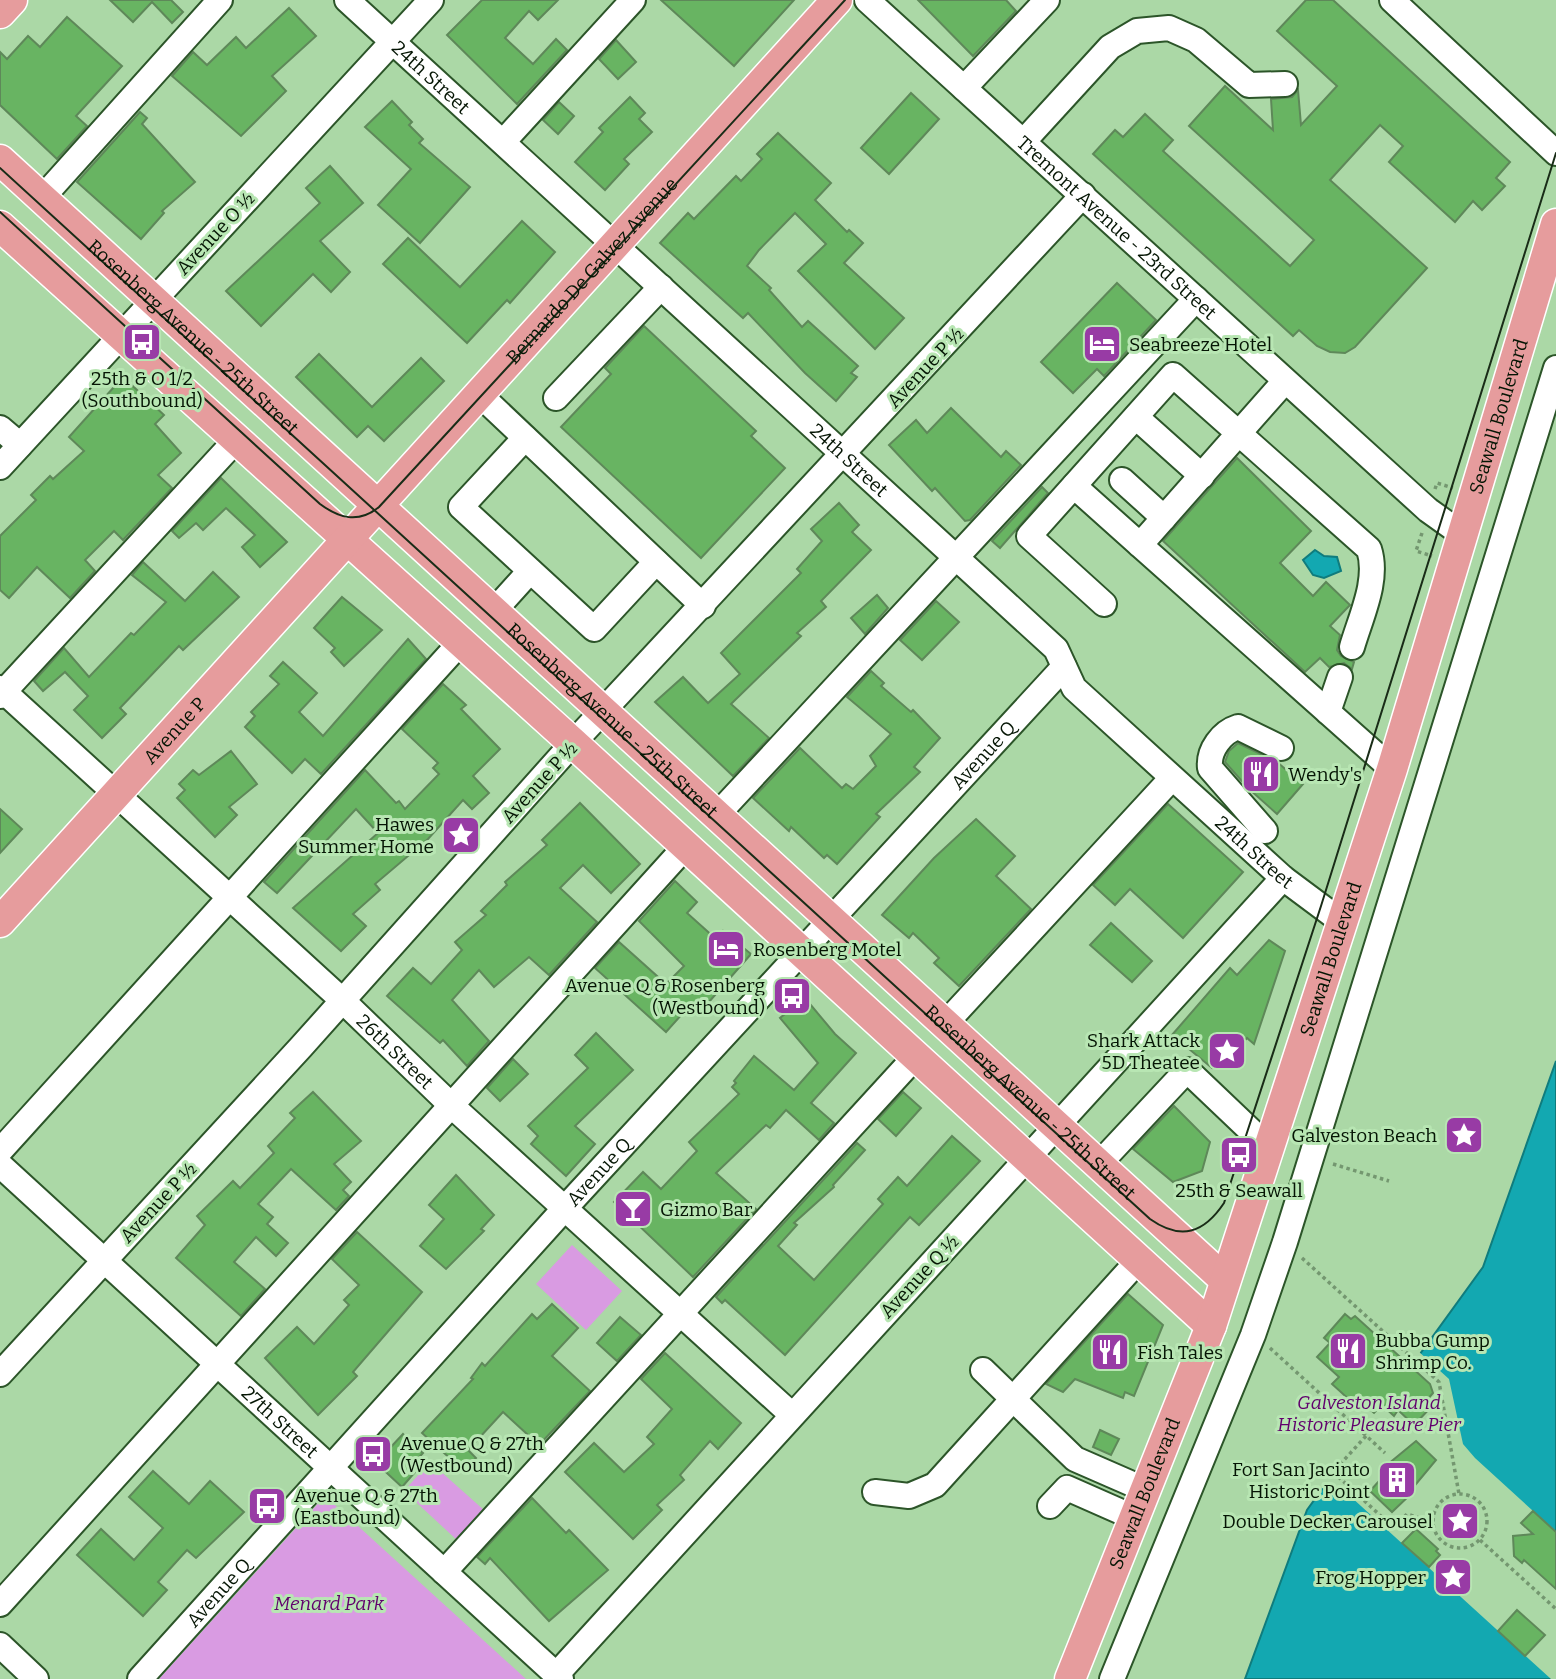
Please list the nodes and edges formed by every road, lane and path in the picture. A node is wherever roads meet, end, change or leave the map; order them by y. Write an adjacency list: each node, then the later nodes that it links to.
1 (12, 0): 10 (main road)
2 (220, 0): 19 (street)
3 (347, 0): 11 (street, 24th Street)
4 (431, 0): 11 (street, Avenue O ½)
5 (633, 0): 14 (street)
6 (837, 0): 22 (main road, Bernardo De Galvez Avenue)
7 (867, 0): 13 (street, Tremont Avenue - 23rd Street)
8 (1047, 0): 13 (street)
9 (1392, 0): 16 (street)
10 (0, 13)
11 (393, 41): 14 (street, 24th Street); 24 (street, Avenue O ½)
12 (1285, 84): 15 (street)
13 (964, 88): 15 (street, Tremont Avenue - 23rd Street)
14 (503, 142): 22 (street, 24th Street)
15 (1024, 142): 18 (street, Tremont Avenue - 23rd Street)
16 (1556, 153)
17 (0, 160): 19 (main road, Rosenberg Avenue - 25th Street)
18 (1083, 195): 25 (street, Tremont Avenue - 23rd Street); 37 (street, Avenue P ½)
19 (42, 198): 24 (main road, Rosenberg Avenue - 25th Street)
20 (1556, 224): 44 (main road, Seawall Boulevard)
21 (0, 226): 26 (main road)
22 (614, 244): 23 (street, 24th Street); 29 (main road, Bernardo De Galvez Avenue)
23 (661, 287): 30 (street); 37 (street, 24th Street)
24 (153, 299): 26 (street, Avenue O ½); 42 (main road, Rosenberg Avenue - 25th Street)
25 (1196, 299): 28 (street, Tremont Avenue - 23rd Street); 47 (street)
26 (119, 336): 35 (main road); 36 (street, Avenue O ½)
27 (1556, 368): 87 (street)
28 (1285, 381): 33 (street); 44 (street, Tremont Avenue - 23rd Street)
29 (478, 393): 34 (street); 42 (main road, Bernardo De Galvez Avenue)
30 (556, 398)
31 (1136, 417): 33 (street); 39 (street); 41 (street)
32 (0, 428): 36 (street)
33 (1240, 434): 39 (street); 54 (street)
34 (525, 438): 48 (street); 49 (street)
35 (237, 439): 45 (main road); 57 (street)
36 (20, 445): 38 (street, Avenue O ½)
37 (844, 454): 47 (street, 24th Street); 51 (street, Avenue P ½)
38 (0, 467)
39 (1202, 476): 43 (street)
40 (1122, 480): 43 (street)
41 (1074, 486): 46 (street); 50 (street)
42 (376, 506): 45 (main road, Bernardo De Galvez Avenue); 52 (main road, Rosenberg Avenue - 25th Street)
43 (1164, 518): 46 (street)
44 (1463, 535): 62 (main road, Seawall Boulevard)
45 (345, 539): 53 (main road); 64 (main road, Avenue P)
46 (1140, 545): 59 (street)
47 (957, 557): 55 (street, 24th Street); 65 (street)
48 (656, 562): 49 (street); 51 (street)
49 (530, 571): 52 (street)
50 (1104, 604)
51 (703, 606): 58 (street, Avenue P ½)
52 (493, 612): 58 (main road, Rosenberg Avenue - 25th Street)
53 (460, 643): 60 (main road); 69 (street)
54 (1352, 647)
55 (1064, 667): 63 (street, 24th Street); 70 (street, Avenue Q)
56 (1340, 677): 59 (street)
57 (1, 692): 64 (street, 26th Street)
58 (603, 712): 60 (street, Avenue P ½); 65 (main road, Rosenberg Avenue - 25th Street)
59 (1328, 712): 62 (street)
60 (573, 743): 67 (main road); 74 (street, Avenue P ½)
61 (1281, 748): 66 (street)
62 (1392, 769): 72 (main road, Seawall Boulevard)
63 (1172, 778): 68 (street, 24th Street); 75 (street)
64 (117, 794): 69 (street, 26th Street); 71 (main road, Avenue P)
65 (716, 816): 70 (main road, Rosenberg Avenue - 25th Street)
66 (1265, 831)
67 (686, 846): 73 (main road); 77 (street)
68 (1283, 878): 72 (street, 24th Street); 78 (street, Avenue Q ½)
69 (230, 898): 74 (street, 26th Street); 80 (street)
70 (831, 920): 73 (street, Avenue Q); 75 (main road, Rosenberg Avenue - 25th Street)
71 (0, 922)
72 (1342, 922): 79 (main road, Seawall Boulevard)
73 (800, 952): 76 (main road); 86 (street, Avenue Q)
74 (342, 1000): 77 (street, 26th Street); 88 (street, Avenue P ½)
75 (945, 1024): 78 (main road, Rosenberg Avenue - 25th Street)
76 (916, 1056): 81 (main road); 91 (street)
77 (453, 1107): 86 (street, 26th Street); 94 (street)
78 (1056, 1126): 81 (street, Avenue Q ½); 82 (main road, Rosenberg Avenue - 25th Street)
79 (1270, 1149): 82 (street); 90 (main road, Seawall Boulevard)
80 (0, 1150)
81 (1028, 1158): 89 (main road); 98 (street, Avenue Q ½)
82 (1099, 1164): 90 (main road, Rosenberg Avenue - 25th Street)
83 (0, 1165): 88 (street, 27th Street)
84 (1335, 1165): 85 (path)
85 (1389, 1181)
86 (565, 1209): 91 (street, 26th Street); 101 (street, Avenue Q)
87 (1285, 1242): 93 (street); 104 (path)
88 (104, 1260): 94 (street, 27th Street); 96 (street, Avenue P ½)
89 (1137, 1262): 92 (main road); 97 (street)
90 (1226, 1280): 92 (main road, Seawall Boulevard)
91 (679, 1312): 98 (street, 26th Street); 109 (street)
92 (1210, 1326): 102 (main road, Seawall Boulevard)
93 (1253, 1335): 99 (path); 117 (street)
94 (218, 1364): 101 (street, 27th Street); 110 (street)
95 (983, 1370): 97 (street)
96 (0, 1374)
97 (1013, 1400): 102 (street); 103 (street)
98 (791, 1414): 113 (street, Avenue Q ½)
99 (1366, 1436): 100 (path); 107 (path)
100 (1385, 1453)
101 (332, 1469): 109 (street, 27th Street); 115 (street, Avenue Q)
102 (1146, 1490): 106 (main road, Seawall Boulevard)
103 (875, 1492)
104 (1459, 1494): 107 (path); 108 (path)
105 (1050, 1506): 106 (street)
106 (1135, 1518): 116 (main road, Seawall Boulevard)
107 (1432, 1522): 108 (path)
108 (1480, 1540): 111 (path)
109 (444, 1572): 113 (street, 27th Street)
110 (0, 1604)
111 (1556, 1609)
112 (0, 1645): 114 (street)
113 (559, 1677)
114 (36, 1679)
115 (140, 1679)
116 (1070, 1679)
117 (1112, 1679)

